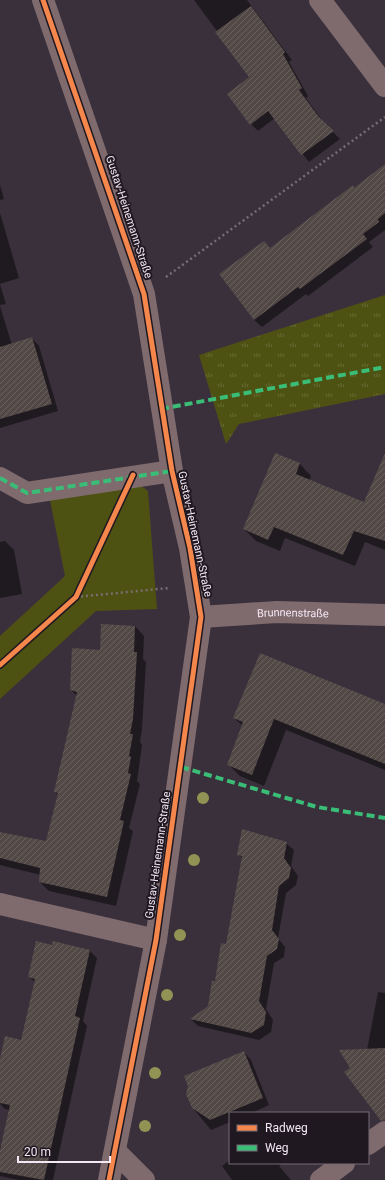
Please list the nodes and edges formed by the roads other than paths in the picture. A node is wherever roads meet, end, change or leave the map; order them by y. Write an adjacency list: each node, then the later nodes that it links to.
1 (43, 0): 4 (street, Gustav-Heinemann-Straße)
2 (320, 0): 3 (street)
3 (385, 86)
4 (172, 471): 5 (street); 7 (street, Gustav-Heinemann-Straße)
5 (0, 478)
6 (385, 615): 7 (street, Brunnenstraße)
7 (201, 617): 9 (street, Gustav-Heinemann-Straße)
8 (0, 904): 9 (street)
9 (156, 940): 12 (street, Gustav-Heinemann-Straße)
10 (385, 1132): 11 (street)
11 (369, 1143)
12 (116, 1152): 14 (street, Gustav-Heinemann-Straße); 15 (street)
13 (343, 1164): 16 (street)
14 (109, 1180)
15 (144, 1180)
16 (321, 1180)

